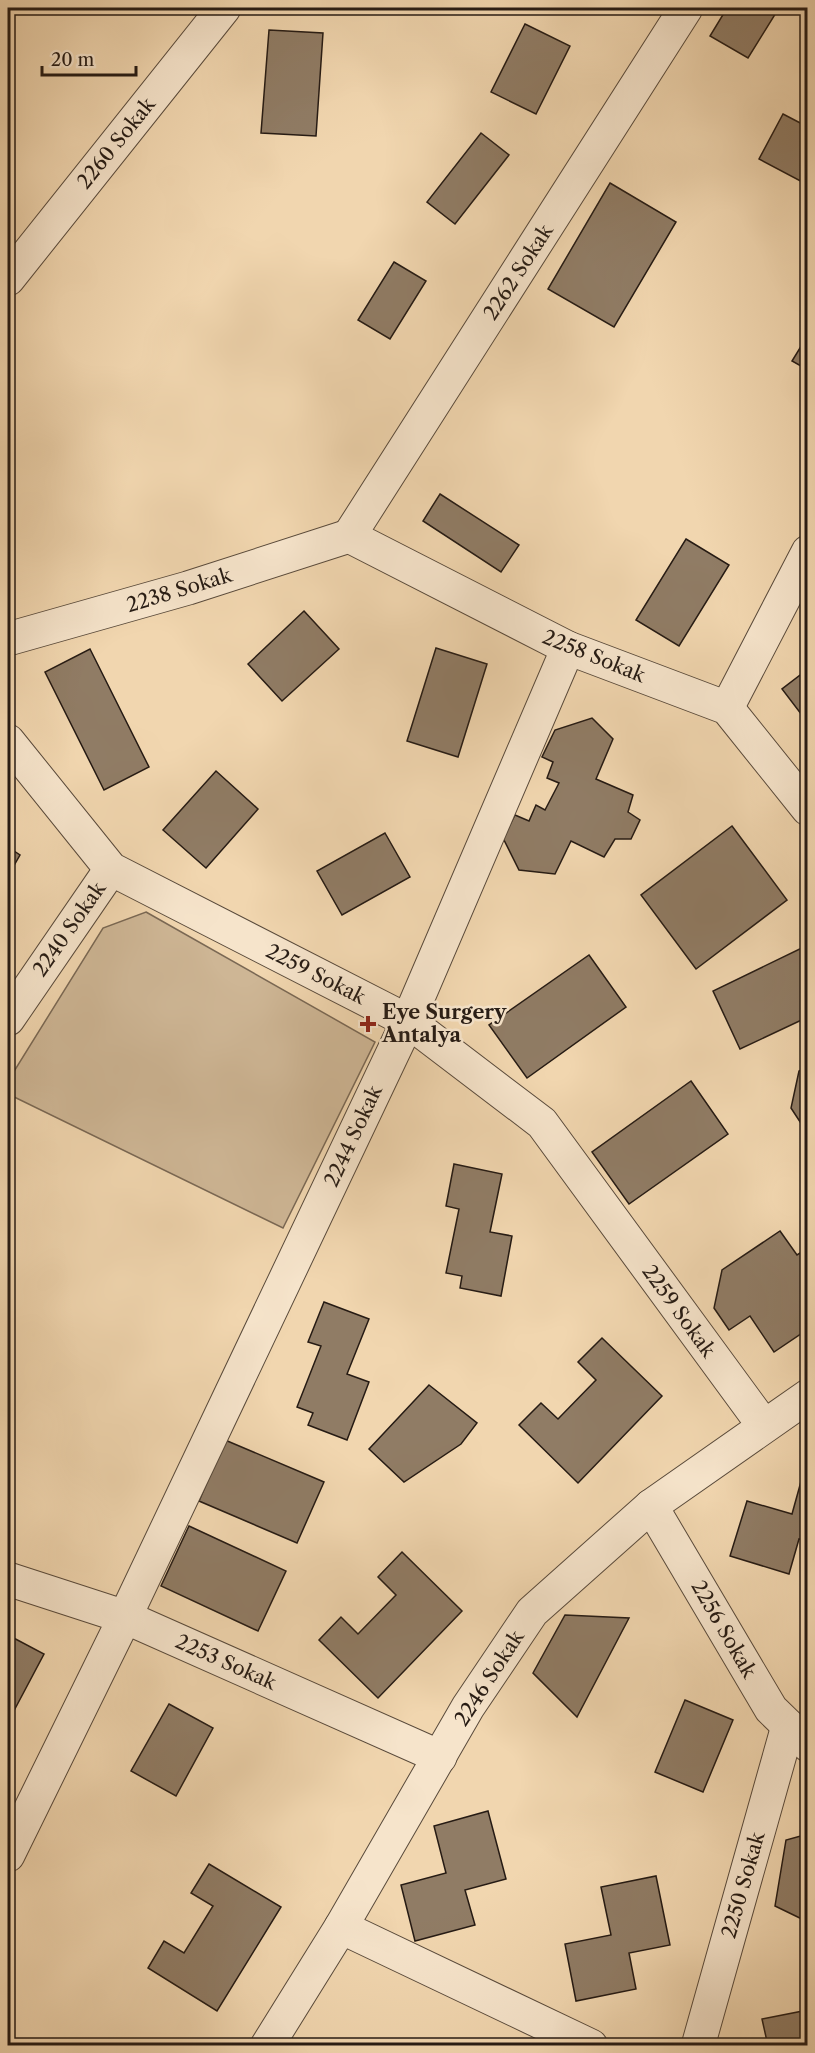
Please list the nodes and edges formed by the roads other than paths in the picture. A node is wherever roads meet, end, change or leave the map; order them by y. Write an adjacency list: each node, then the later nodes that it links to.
1 (225, 8): 3 (street, 2260 Sokak)
2 (687, 8): 4 (street, 2262 Sokak)
3 (8, 279)
4 (349, 536): 6 (street, 2238 Sokak); 7 (street, 2258 Sokak)
5 (807, 552): 8 (street)
6 (8, 639)
7 (568, 648): 8 (street, 2258 Sokak); 13 (street, 2244 Sokak)
8 (727, 708): 10 (street)
9 (8, 741): 11 (street, 2259 Sokak)
10 (807, 809)
11 (111, 869): 12 (street, 2240 Sokak); 13 (street, 2259 Sokak)
12 (8, 1019)
13 (408, 1021): 15 (street, 2259 Sokak); 18 (street, 2244 Sokak)
14 (807, 1396): 15 (street, 2246 Sokak)
15 (764, 1426): 16 (street, 2246 Sokak)
16 (651, 1506): 19 (street, 2256 Sokak); 20 (street, 2246 Sokak)
17 (8, 1579): 18 (street, 2253 Sokak)
18 (125, 1617): 20 (street, 2253 Sokak); 21 (street, 2244 Sokak)
19 (798, 1735): 25 (street, 2250 Sokak)
20 (440, 1757): 22 (street, 2246 Sokak)
21 (8, 1855)
22 (341, 1927): 23 (street, 2246 Sokak); 24 (street)
23 (267, 2046)
24 (591, 2046)
25 (698, 2046)

